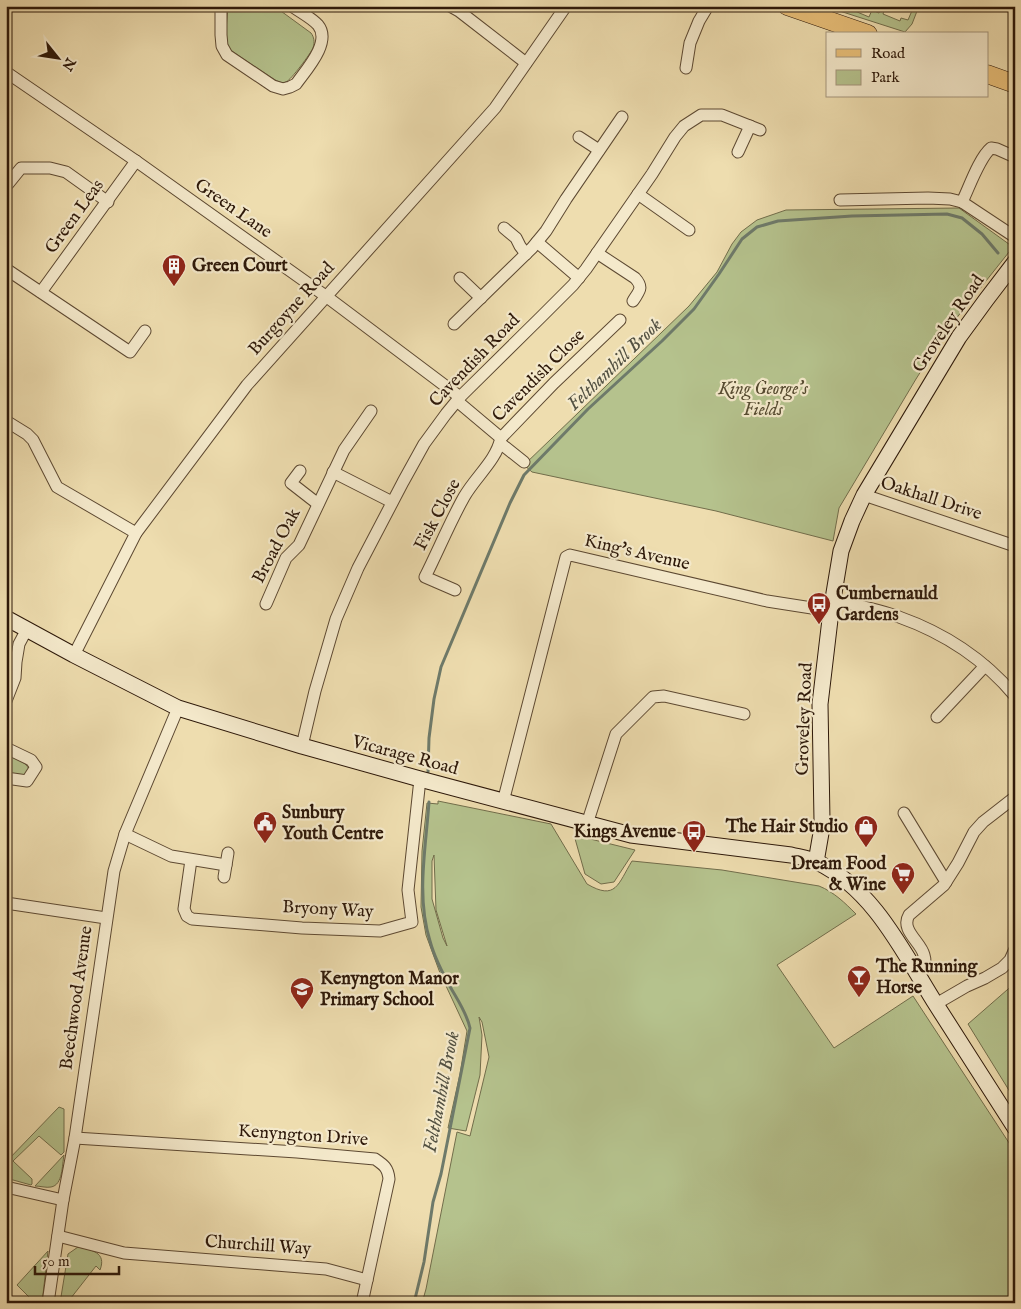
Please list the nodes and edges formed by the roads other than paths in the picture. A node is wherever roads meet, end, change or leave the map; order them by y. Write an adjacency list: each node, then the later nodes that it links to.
1 (221, 6): 2 (street)
2 (292, 6)
3 (450, 6): 8 (street)
4 (566, 6): 8 (street, Burgoyne Road)
5 (708, 6): 9 (street)
6 (787, 6): 7 (main road)
7 (862, 32)
8 (526, 63): 35 (street, Burgoyne Road)
9 (686, 68)
10 (6, 72): 18 (street, Green Lane)
11 (988, 74): 12 (main road)
12 (1015, 84)
13 (622, 117): 15 (street)
14 (579, 137): 15 (street)
15 (599, 150): 27 (street)
16 (738, 152): 20 (street, Cavendish Road)
17 (1015, 157): 23 (street)
18 (136, 162): 22 (street, Green Leas); 35 (street, Green Lane)
19 (8, 184): 22 (street)
20 (638, 194): 25 (street); 28 (street, Cavendish Road)
21 (840, 200): 23 (street)
22 (108, 202): 34 (street, Green Leas)
23 (962, 202): 26 (street)
24 (504, 228): 29 (street)
25 (689, 230)
26 (1015, 237)
27 (537, 242): 29 (street); 33 (street)
28 (597, 253): 33 (street, Cavendish Road); 37 (street)
29 (526, 254): 36 (street)
30 (1015, 262): 48 (street, Groveley Road)
31 (6, 268): 34 (street)
32 (460, 278): 36 (street)
33 (579, 278): 41 (street, Cavendish Road)
34 (41, 292): 40 (street)
35 (327, 297): 41 (street, Green Lane); 51 (street, Burgoyne Road)
36 (481, 298): 39 (street)
37 (633, 301)
38 (620, 320): 44 (street, Cavendish Close)
39 (454, 324)
40 (145, 331)
41 (459, 399): 44 (street, Cavendish Close); 49 (street, Cavendish Road)
42 (371, 411): 47 (street, Broad Oak)
43 (6, 421): 51 (street)
44 (501, 440): 45 (street); 53 (street, Fisk Close)
45 (524, 462)
46 (300, 471): 50 (street, Broad Oak)
47 (333, 472): 49 (street); 50 (street, Broad Oak)
48 (864, 495): 52 (street, Oakhall Drive); 55 (street, Groveley Road)
49 (392, 502): 65 (street, Cavendish Road)
50 (318, 504): 54 (street, Broad Oak)
51 (136, 533): 58 (street, Burgoyne Road)
52 (1015, 546)
53 (455, 590)
54 (266, 604)
55 (832, 606): 59 (street); 70 (street, King's Avenue); 76 (street, Groveley Road)
56 (6, 618): 57 (street, Vicarage Road)
57 (27, 629): 58 (street, Vicarage Road); 61 (street)
58 (74, 655): 62 (street, Vicarage Road)
59 (985, 666): 60 (street); 64 (street)
60 (1015, 696)
61 (6, 701)
62 (178, 708): 65 (street, Vicarage Road); 73 (street, Beechwood Avenue)
63 (744, 714): 72 (street)
64 (937, 717)
65 (302, 746): 68 (street, Vicarage Road)
66 (6, 748): 67 (street)
67 (6, 778)
68 (420, 780): 70 (street, Vicarage Road); 75 (street, Bryony Way)
69 (1015, 798): 79 (street)
70 (503, 802): 72 (street, Vicarage Road)
71 (904, 813): 79 (street)
72 (587, 824): 76 (street, Vicarage Road)
73 (125, 834): 75 (street); 81 (street, Beechwood Avenue)
74 (228, 853): 77 (street)
75 (191, 860): 77 (street)
76 (816, 862): 83 (street)
77 (226, 865): 78 (street)
78 (224, 877)
79 (946, 882): 83 (street)
80 (6, 903): 81 (street)
81 (106, 918): 86 (street, Beechwood Avenue)
82 (1015, 949): 84 (street)
83 (918, 973): 84 (street)
84 (936, 1004): 85 (street)
85 (1015, 1128)
86 (75, 1138): 88 (street, Beechwood Avenue); 90 (street, Kenyngton Drive)
87 (6, 1187): 88 (street)
88 (63, 1200): 89 (street, Beechwood Avenue)
89 (58, 1236): 90 (street, Churchill Way); 91 (street, Beechwood Avenue)
90 (367, 1280): 92 (street, Kenyngton Drive)
91 (48, 1303)
92 (362, 1303)

